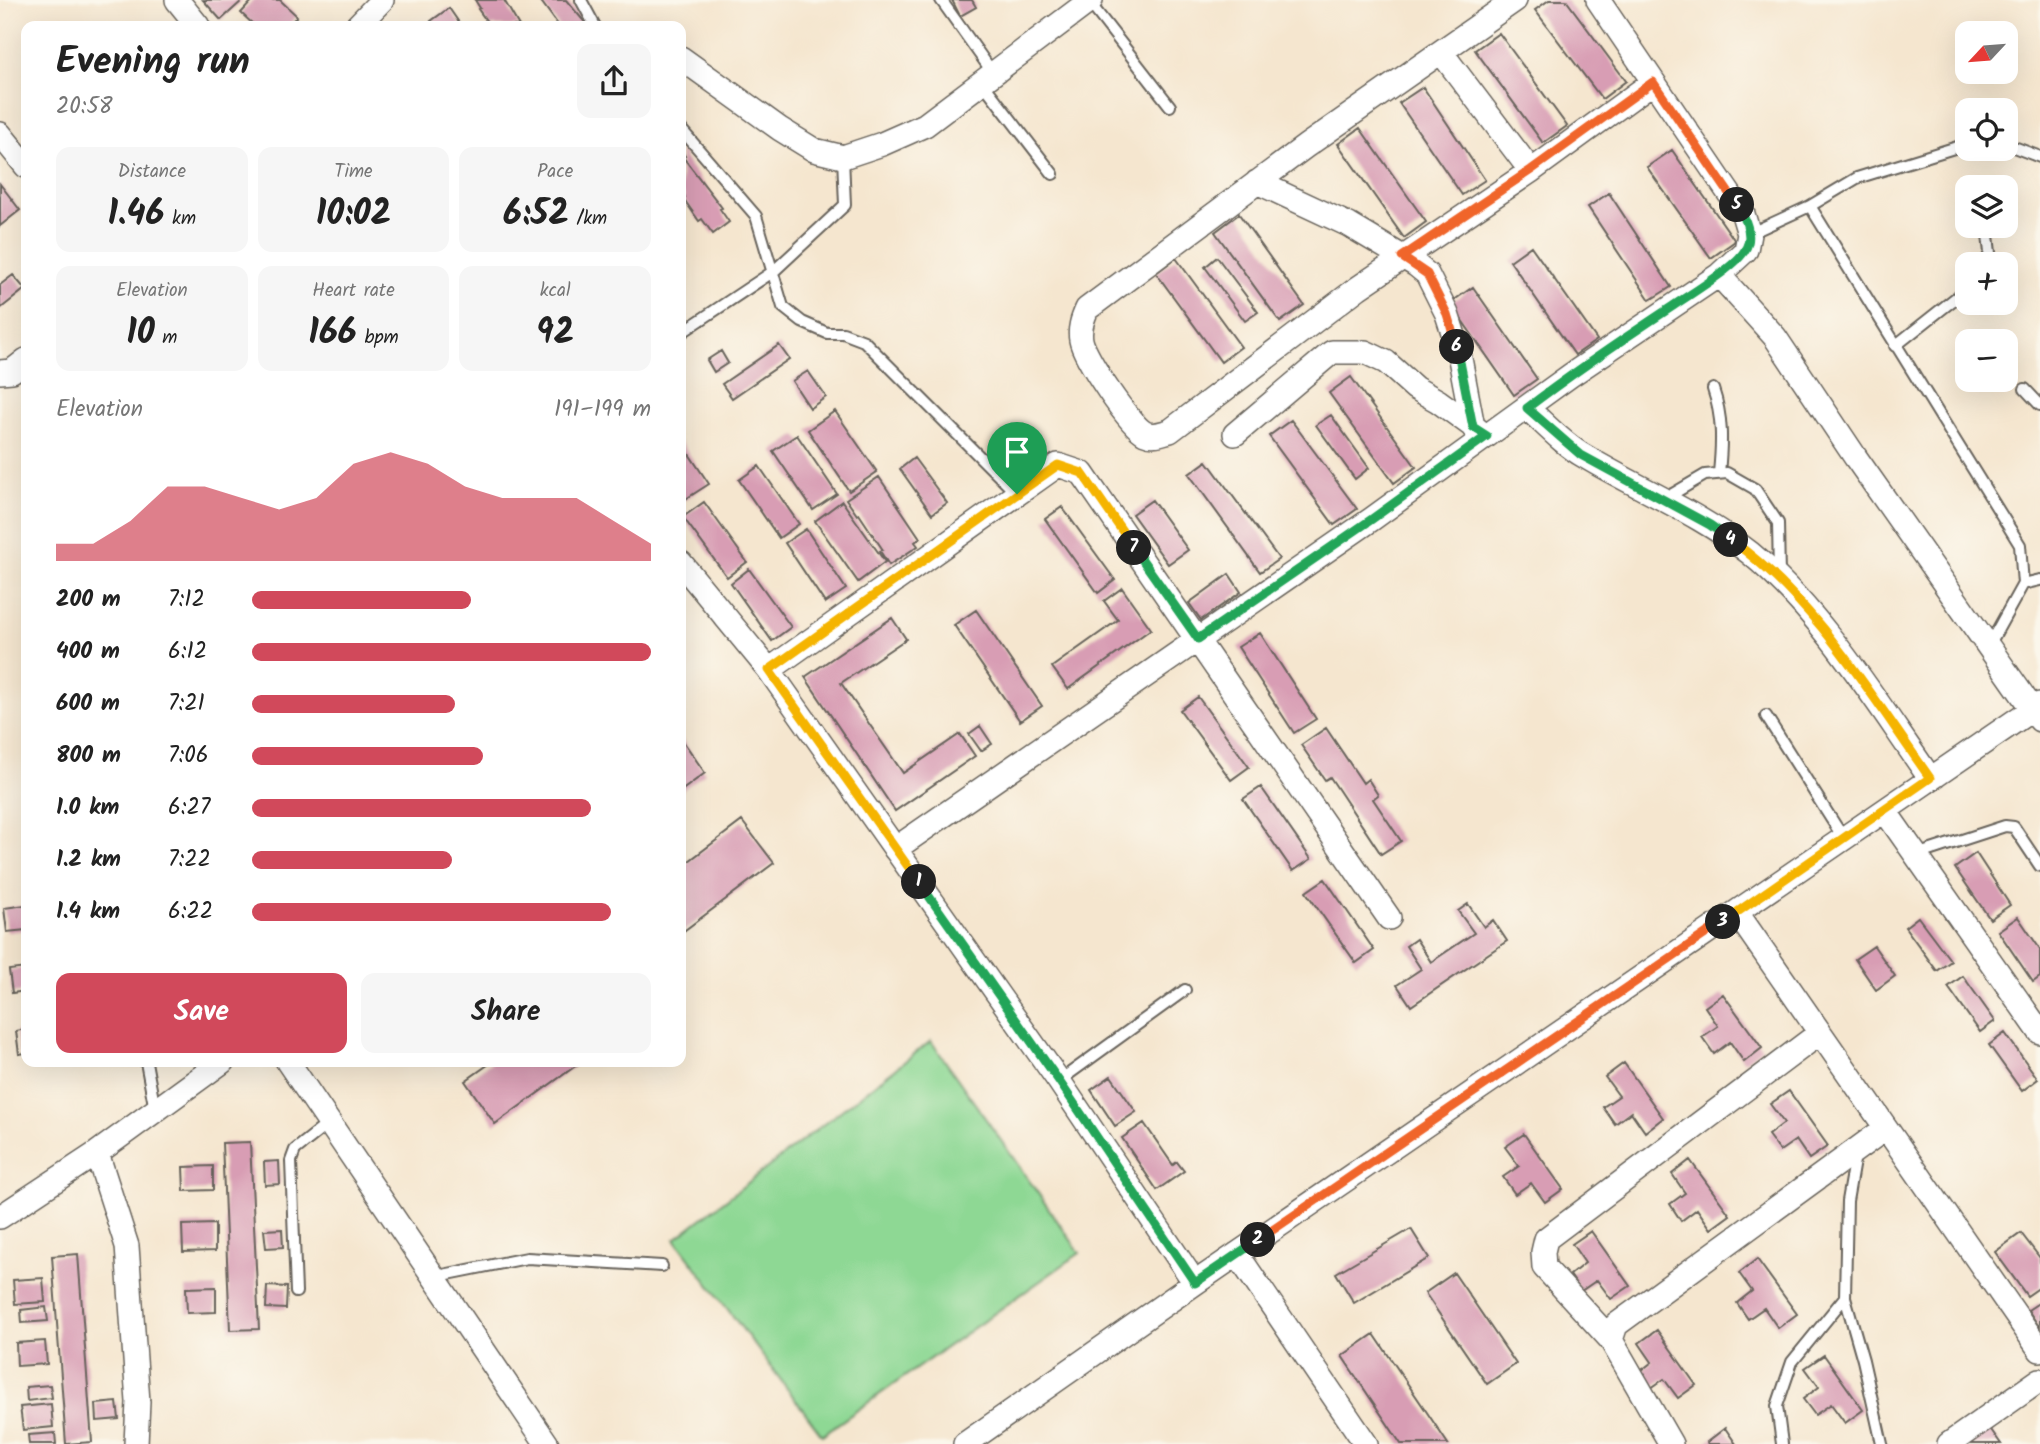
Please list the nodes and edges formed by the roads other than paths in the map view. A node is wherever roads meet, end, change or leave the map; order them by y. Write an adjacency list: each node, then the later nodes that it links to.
1 (177, 0): 8 (street)
2 (382, 0): 9 (street)
3 (581, 0): 10 (lane)
4 (941, 0): 13 (lane)
5 (1516, 0): 11 (street)
6 (1598, 0): 14 (street)
7 (1090, 1): 13 (street); 15 (lane)
8 (194, 21)
9 (362, 21)
10 (593, 21)
11 (1441, 52): 23 (street); 25 (street)
12 (686, 62): 20 (street)
13 (988, 77): 20 (street); 24 (lane)
14 (1653, 82): 23 (street); 27 (street)
15 (1170, 106)
16 (0, 134): 22 (street)
17 (686, 135): 29 (lane)
18 (1955, 148): 26 (lane)
19 (2018, 149): 21 (lane)
20 (843, 157): 29 (lane)
21 (2040, 157)
22 (21, 160)
23 (1531, 170): 28 (street)
24 (1054, 174)
25 (1257, 182): 28 (street); 28 (street)
26 (1810, 206): 27 (lane); 33 (lane)
27 (1749, 234): 30 (street)
28 (1402, 257): 40 (street)
29 (774, 271): 32 (lane); 43 (lane)
30 (1718, 275): 39 (street); 50 (street)
31 (1955, 298): 33 (lane)
32 (686, 331)
33 (1895, 346): 48 (lane)
34 (21, 364): 35 (street)
35 (0, 372)
36 (2025, 389): 38 (lane)
37 (1713, 390): 42 (lane)
38 (2040, 405)
39 (1527, 408): 40 (street); 44 (street)
40 (1480, 431): 41 (street); 49 (street)
41 (1235, 434)
42 (1718, 473): 44 (lane); 46 (lane)
43 (1017, 494): 49 (street); 51 (street)
44 (1664, 499): 46 (street)
45 (686, 569): 51 (street)
46 (1779, 580): 54 (street)
47 (2040, 580): 48 (lane)
48 (2023, 584): 50 (lane)
49 (1198, 639): 57 (street); 61 (street)
50 (1988, 647): 52 (street)
51 (769, 670): 57 (street)
52 (2037, 711): 54 (street)
53 (1766, 716): 56 (lane)
54 (1930, 778): 55 (street)
55 (1885, 811): 56 (street); 58 (street)
56 (1844, 839): 60 (street)
57 (895, 849): 68 (street)
58 (1916, 855): 59 (lane); 63 (street)
59 (2040, 866)
60 (1737, 913): 64 (street); 75 (street)
61 (1389, 918)
62 (1185, 990): 68 (lane)
63 (2040, 1032)
64 (1820, 1033): 71 (street); 81 (street)
65 (147, 1067): 69 (lane)
66 (215, 1067): 69 (street)
67 (291, 1067): 70 (street)
68 (1059, 1081): 78 (street)
69 (155, 1110): 73 (street)
70 (329, 1123): 77 (street); 79 (lane)
71 (1886, 1128): 72 (street); 82 (street)
72 (1855, 1150): 80 (lane); 81 (street)
73 (97, 1153): 74 (street); 84 (street)
74 (0, 1217)
75 (1237, 1254): 78 (street); 87 (street)
76 (662, 1266): 77 (lane)
77 (433, 1277): 85 (street)
78 (1195, 1283): 86 (street)
79 (296, 1292)
80 (1844, 1297): 89 (lane); 90 (lane)
81 (1611, 1340): 88 (street)
82 (2040, 1350)
83 (2040, 1380): 91 (street)
84 (136, 1444)
85 (547, 1444)
86 (965, 1444)
87 (1366, 1444)
88 (1671, 1444)
89 (1782, 1444)
90 (1882, 1444)
91 (1949, 1444)

